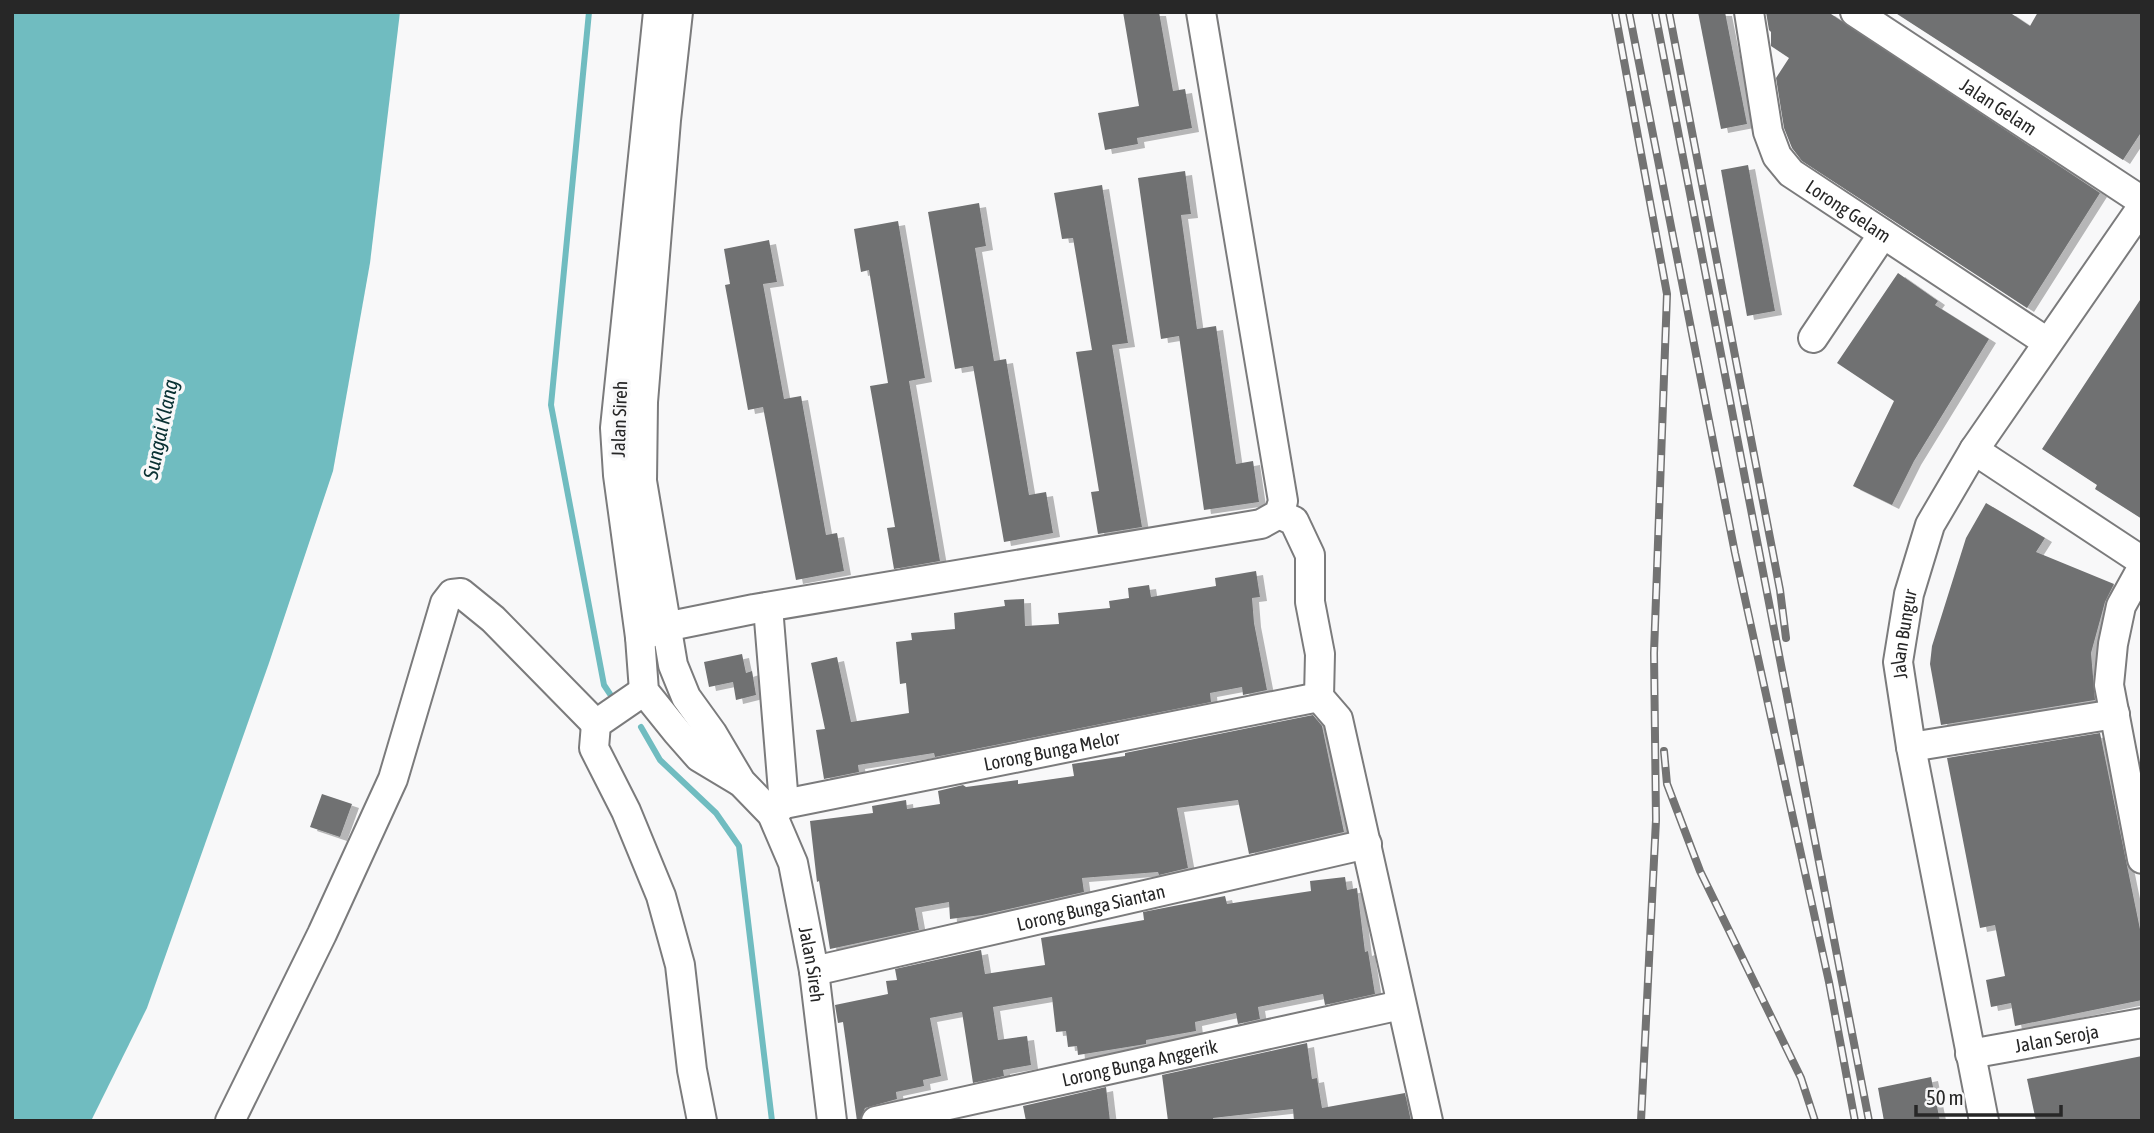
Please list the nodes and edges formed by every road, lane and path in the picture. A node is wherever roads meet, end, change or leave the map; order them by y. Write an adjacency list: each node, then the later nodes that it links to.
1 (658, 12): 17 (street, Jalan Sireh)
2 (678, 12): 17 (street, Jalan Sireh)
3 (1201, 12): 12 (street)
4 (1749, 12): 8 (street, Lorong Gelam)
5 (1855, 12): 6 (street, Jalan Gelam)
6 (2142, 201)
7 (2142, 207): 10 (street, Jalan Bungur)
8 (1883, 234): 9 (street); 10 (street, Lorong Gelam)
9 (1813, 338)
10 (2047, 342): 11 (street, Jalan Bungur)
11 (1974, 450): 13 (street); 22 (street, Jalan Bungur)
12 (1279, 514): 16 (street); 19 (street)
13 (2142, 561)
14 (2142, 568): 15 (street)
15 (2132, 605): 20 (street)
16 (768, 607): 17 (street); 25 (street)
17 (653, 632): 18 (street, Jalan Sireh); 23 (street, Jalan Sireh)
18 (644, 691): 21 (street); 23 (street, Jalan Sireh)
19 (1319, 697): 25 (street, Lorong Bunga Melor); 26 (street)
20 (2115, 714): 22 (street); 24 (street)
21 (596, 724): 32 (street); 33 (street)
22 (1911, 747): 31 (street, Jalan Bungur)
23 (741, 782): 25 (street, Jalan Sireh)
24 (2137, 804): 27 (street)
25 (778, 809): 28 (street, Jalan Sireh)
26 (1367, 844): 28 (street, Lorong Bunga Siantan); 29 (street)
27 (2142, 859)
28 (814, 971): 34 (street, Jalan Sireh)
29 (1401, 1005): 35 (street, Lorong Bunga Anggerik); 36 (street)
30 (2142, 1023): 31 (street, Jalan Seroja)
31 (1970, 1054): 37 (street, Jalan Bungur)
32 (230, 1121)
33 (702, 1121)
34 (832, 1121)
35 (876, 1121)
36 (1428, 1121)
37 (1984, 1121)

